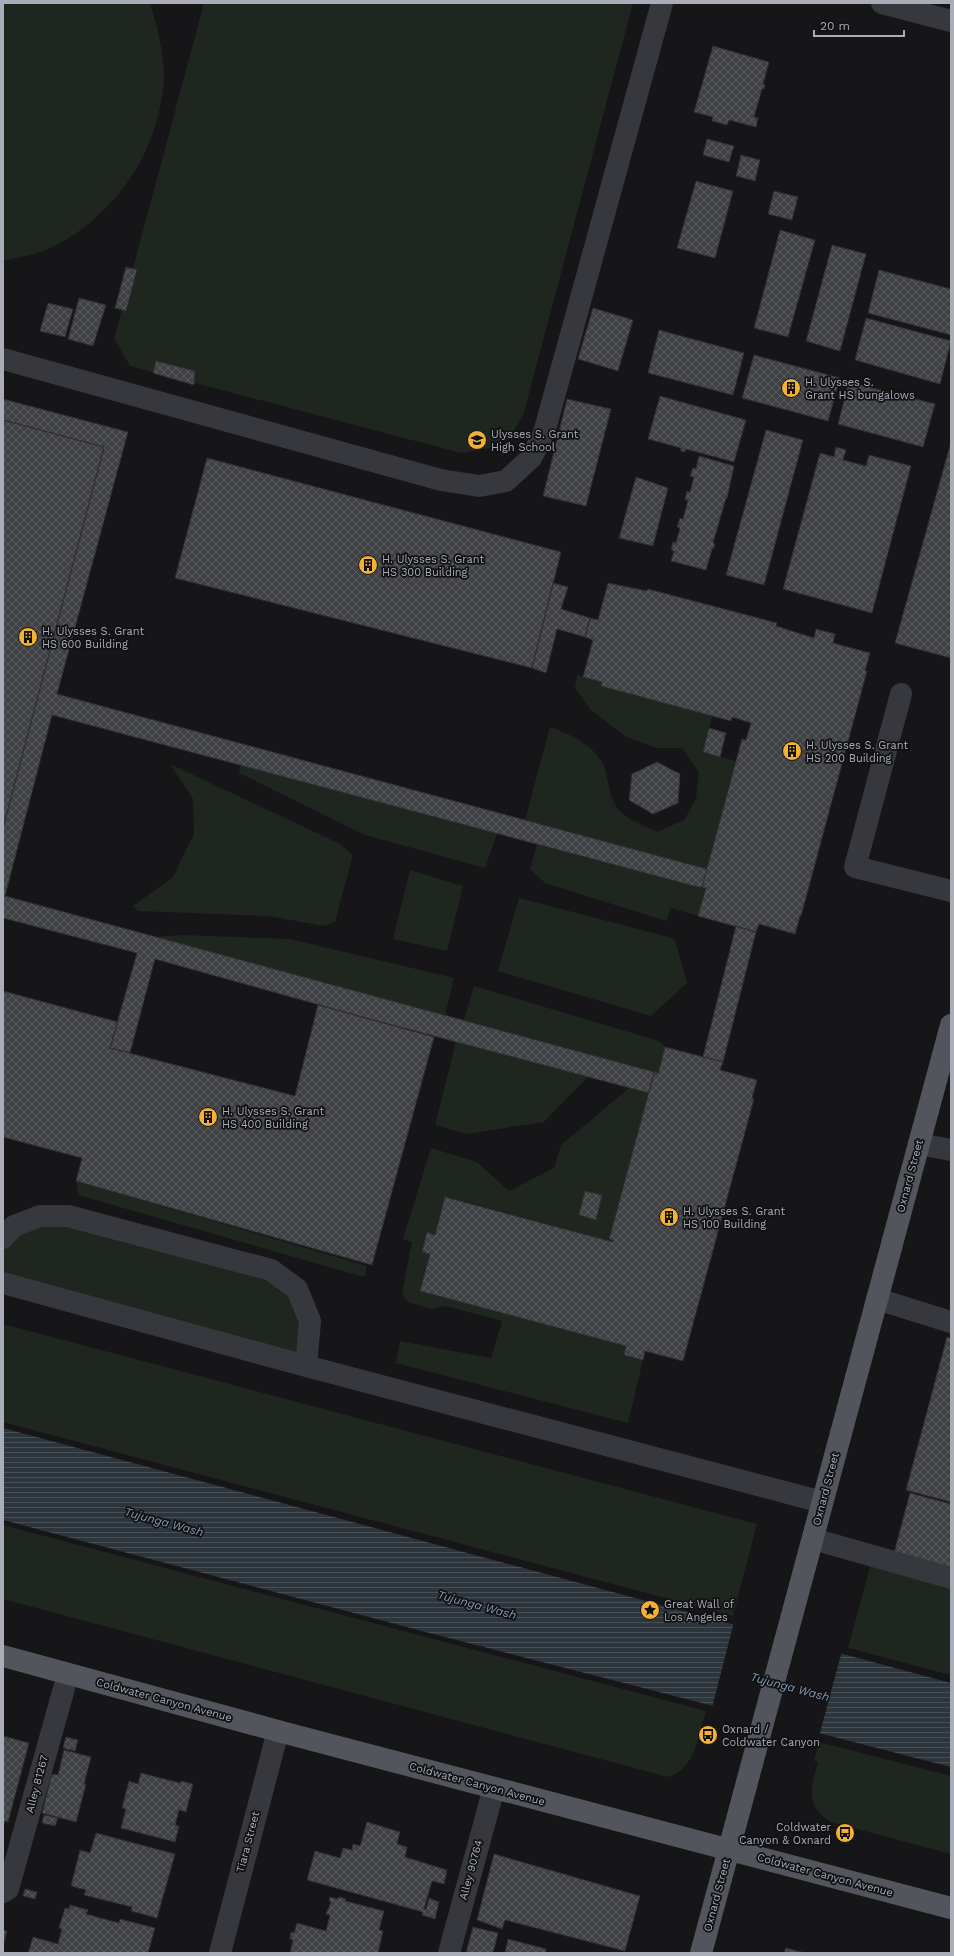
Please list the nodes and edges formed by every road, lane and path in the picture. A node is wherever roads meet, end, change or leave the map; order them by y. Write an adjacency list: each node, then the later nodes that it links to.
1 (662, 3): 4 (street)
2 (882, 3): 3 (street)
3 (951, 21)
4 (3, 359)
5 (901, 694): 6 (street)
6 (951, 891)
7 (951, 1025): 8 (main road, Oxnard Street)
8 (919, 1144): 9 (street); 12 (main road, Oxnard Street)
9 (951, 1150)
10 (3, 1238): 14 (street)
11 (3, 1283): 14 (street)
12 (877, 1299): 13 (street); 15 (main road, Oxnard Street)
13 (951, 1322)
14 (306, 1366): 15 (street)
15 (822, 1502): 16 (main road, Oxnard Street)
16 (813, 1539): 17 (street); 22 (main road, Oxnard Street)
17 (951, 1578)
18 (3, 1656): 19 (main road, Coldwater Canyon Avenue)
19 (68, 1674): 20 (main road, Coldwater Canyon Avenue); 23 (street, Alley 81267)
20 (278, 1731): 21 (main road, Coldwater Canyon Avenue); 25 (street, Tiara Street)
21 (494, 1788): 22 (main road, Coldwater Canyon Avenue); 26 (street, Alley 90764)
22 (729, 1850): 24 (main road, Coldwater Canyon Avenue); 27 (main road, Oxnard Street)
23 (3, 1892)
24 (951, 1908)
25 (220, 1953)
26 (449, 1953)
27 (701, 1953)

